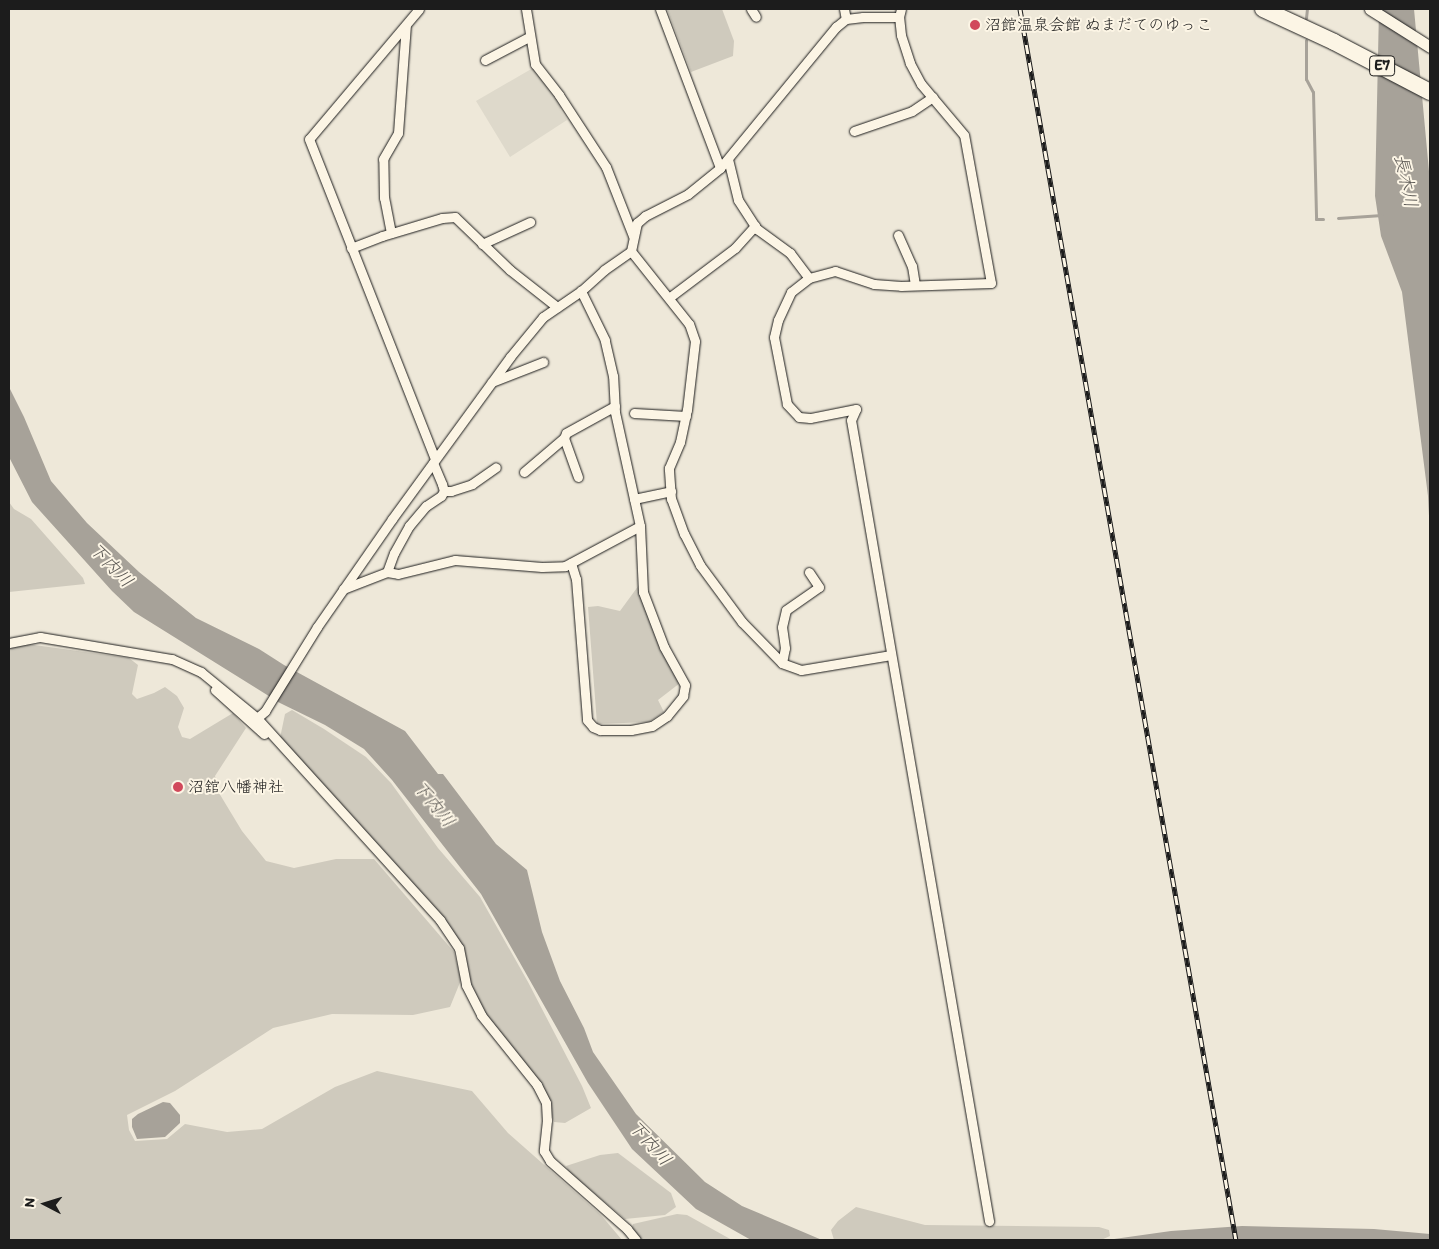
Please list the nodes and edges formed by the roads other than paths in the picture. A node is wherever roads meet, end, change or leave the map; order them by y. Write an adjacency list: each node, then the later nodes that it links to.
1 (419, 9): 11 (street)
2 (526, 9): 12 (street)
3 (660, 9): 19 (street)
4 (751, 9): 9 (street)
5 (844, 9): 10 (street)
6 (1263, 9): 15 (highway, E7)
7 (1370, 9): 13 (street)
8 (900, 13): 10 (street); 16 (street)
9 (756, 17)
10 (846, 19): 18 (street)
11 (406, 25): 22 (street); 26 (street)
12 (529, 37): 14 (street); 24 (street)
13 (1430, 47)
14 (485, 60)
15 (1430, 92)
16 (933, 96): 17 (street); 29 (street)
17 (854, 131)
18 (728, 159): 19 (street); 21 (street)
19 (720, 168): 24 (street)
20 (530, 222): 25 (street)
21 (755, 226): 28 (street); 31 (street)
22 (391, 233): 25 (street); 26 (street)
23 (898, 235): 29 (street)
24 (633, 236): 27 (street)
25 (482, 244): 32 (street)
26 (351, 248): 39 (street)
27 (631, 251): 30 (street); 31 (street)
28 (808, 278): 29 (street); 52 (street)
29 (915, 285)
30 (581, 291): 32 (street); 35 (street)
31 (670, 297): 37 (street)
32 (557, 308): 34 (street)
33 (542, 362): 34 (street)
34 (492, 382): 39 (street)
35 (615, 406): 38 (street); 45 (street)
36 (634, 413): 37 (street)
37 (686, 416): 44 (street)
38 (564, 438): 41 (street); 42 (street)
39 (434, 461): 43 (street); 50 (street)
40 (496, 467): 43 (street)
41 (524, 472)
42 (578, 477)
43 (444, 490): 48 (street)
44 (671, 491): 45 (street); 53 (street)
45 (634, 499): 46 (street)
46 (640, 526): 47 (street); 47 (street)
47 (571, 563): 48 (street)
48 (387, 572): 50 (street)
49 (810, 572): 53 (street)
50 (343, 589): 55 (street)
51 (9, 643): 54 (street)
52 (891, 654): 53 (street); 57 (street)
53 (782, 663)
54 (201, 672): 55 (street); 56 (street)
55 (257, 718): 58 (street)
56 (264, 734)
57 (989, 1221)
58 (636, 1240)

